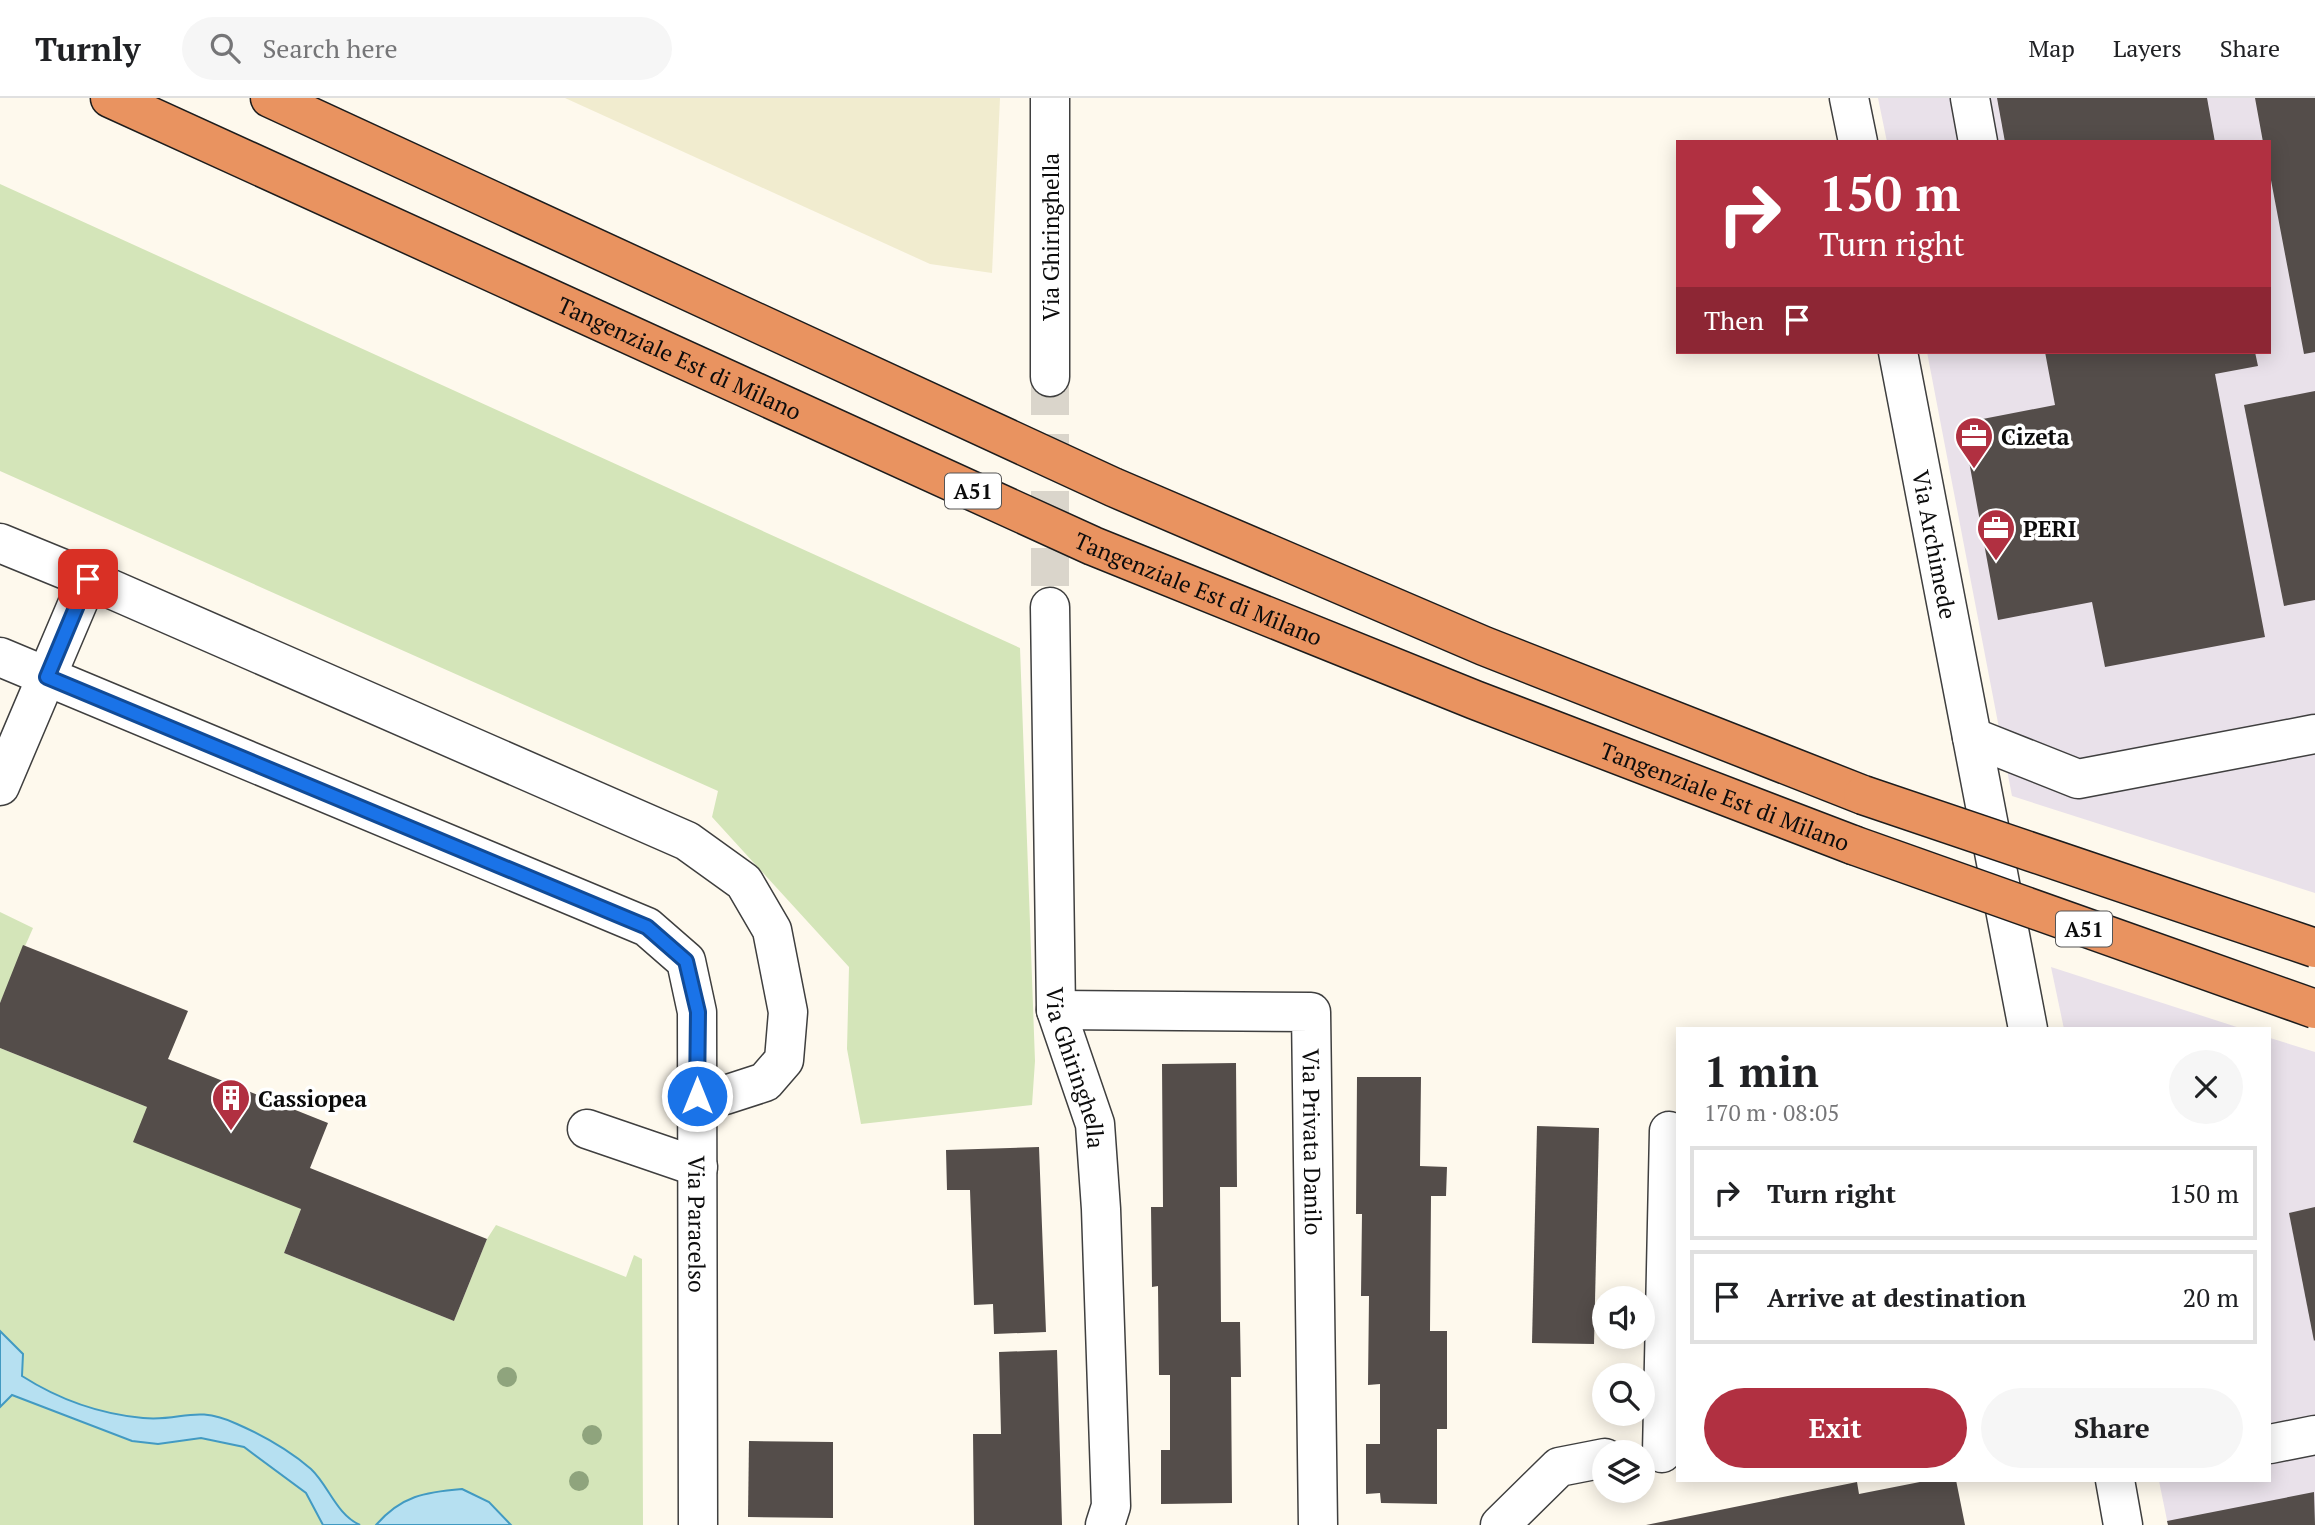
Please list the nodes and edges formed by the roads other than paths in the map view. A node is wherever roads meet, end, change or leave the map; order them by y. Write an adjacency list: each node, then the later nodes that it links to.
1 (110, 98): 19 (highway, Tangenziale Est di Milano / A51, bridge)
2 (270, 98): 18 (highway, A51, bridge)
3 (1050, 98): 9 (street, Via Ghiringhella)
4 (1849, 98): 6 (street)
5 (1970, 98): 7 (street)
6 (1858, 140)
7 (1978, 140)
8 (1898, 354): 16 (street, Via Archimede)
9 (1050, 377)
10 (0, 543): 11 (street)
11 (88, 579): 14 (street); 22 (street)
12 (1051, 607): 20 (street, Via Ghiringhella)
13 (0, 657): 14 (street, Via Paracelso)
14 (47, 677): 17 (street); 22 (street, Via Paracelso)
15 (2315, 734): 16 (street)
16 (1972, 737): 21 (street, Via Archimede)
17 (0, 786)
18 (2315, 948)
19 (2315, 1009)
20 (1056, 1010): 33 (street, Via Ghiringhella); 34 (street, Via Privata Danilo)
21 (2028, 1027)
22 (697, 1096): 25 (street, Via Paracelso)
23 (587, 1129): 25 (street)
24 (1669, 1131): 26 (street)
25 (698, 1167): 32 (street, Via Paracelso)
26 (1672, 1299): 29 (street)
27 (2315, 1435): 28 (street)
28 (2271, 1444)
29 (1661, 1453)
30 (1592, 1461): 35 (street)
31 (2115, 1482): 36 (street)
32 (698, 1525)
33 (1105, 1525)
34 (1318, 1525)
35 (1500, 1525)
36 (2123, 1525)

